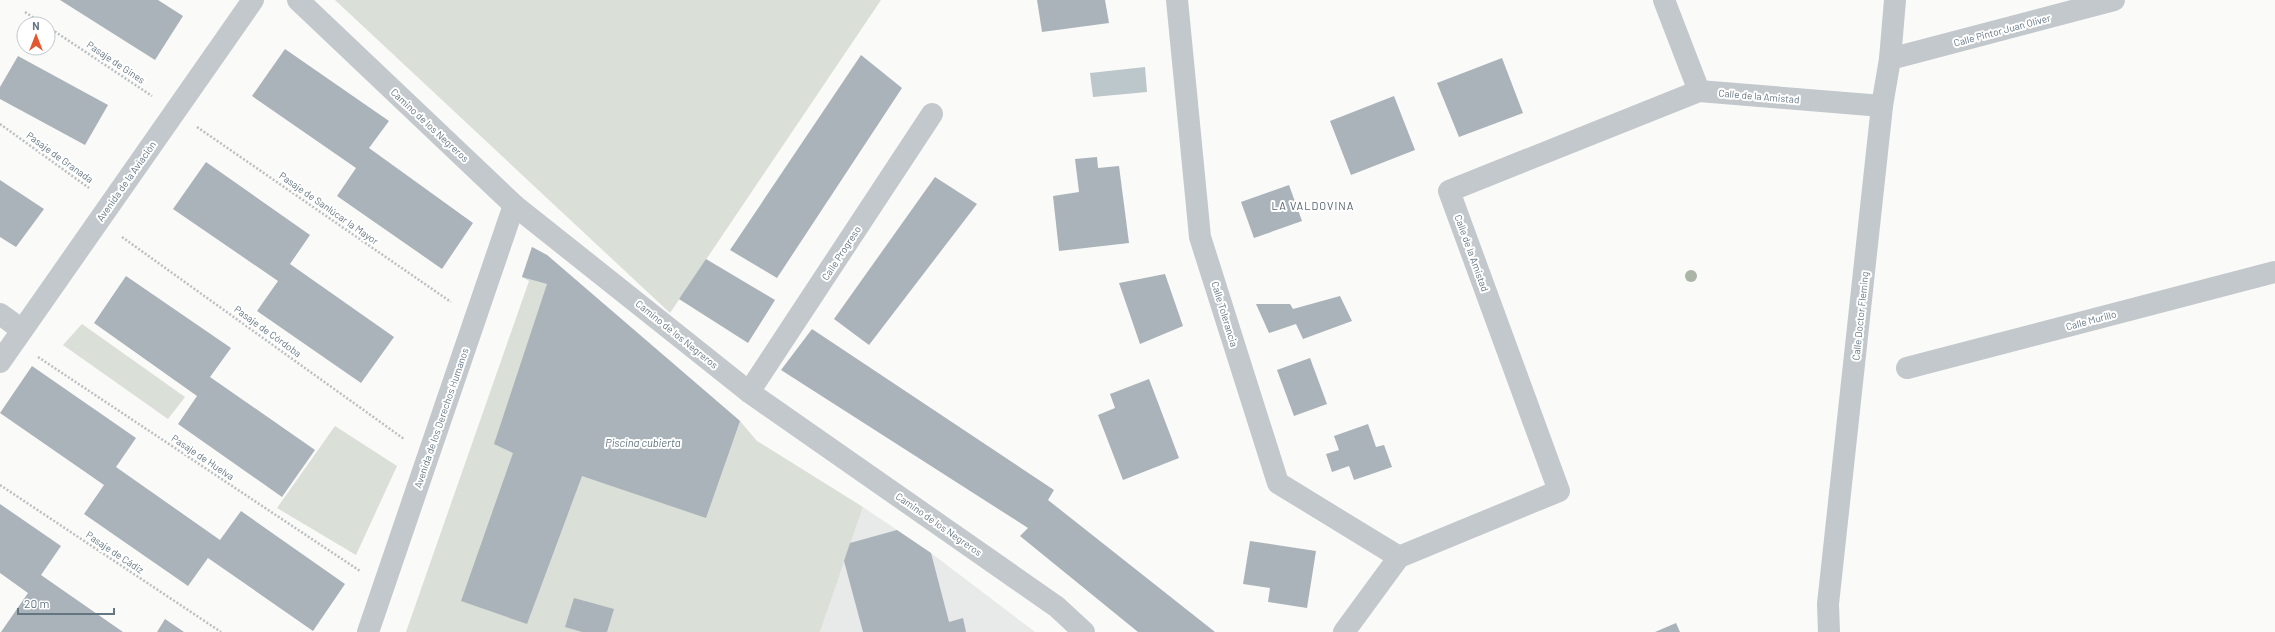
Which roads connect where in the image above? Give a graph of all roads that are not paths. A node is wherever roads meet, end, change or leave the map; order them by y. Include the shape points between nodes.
1 (253, 0) edge
2 (298, 0) edge
3 (1177, 0) edge
4 (1664, 0) edge
5 (1895, 0) edge
6 (2114, 0) edge
7 (1890, 59) junction
8 (1699, 91) junction
9 (1882, 106) junction
10 (932, 114) dead end
11 (514, 205) junction
12 (2275, 272) edge
13 (0, 314) edge
14 (18, 335) junction
15 (0, 362) edge
16 (1907, 368) dead end
17 (749, 392) junction
18 (1399, 556) junction
19 (368, 632) edge
20 (1084, 632) edge
21 (1344, 632) edge
22 (1828, 632) edge

1 - 14 street, Avenida de la Aviación
2 - 11 street, Camino de los Negreros
3 - 18 street, Calle Tolerancia via 1200,237 1278,483
4 - 8 street
5 - 7 street, Calle Doctor Fleming
6 - 7 street, Calle Pintor Juan Oliver
7 - 9 street, Calle Doctor Fleming
8 - 9 street, Calle de la Amistad
8 - 18 street, Calle de la Amistad via 1449,191 1559,491
9 - 22 street, Calle Doctor Fleming via 1828,604
10 - 17 street, Calle Progreso
11 - 17 street, Camino de los Negreros
11 - 19 street, Avenida de los Derechos Humanos
12 - 16 street, Calle Murillo
13 - 14 street
14 - 15 street, Avenida de la Aviación
17 - 20 street, Camino de los Negreros via 1057,607
18 - 21 street

